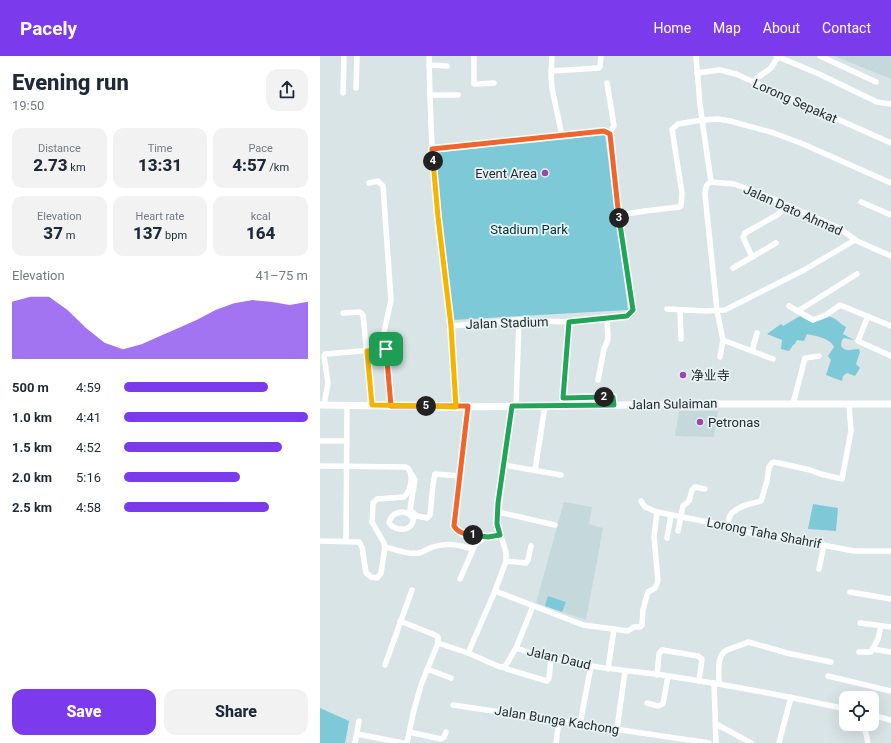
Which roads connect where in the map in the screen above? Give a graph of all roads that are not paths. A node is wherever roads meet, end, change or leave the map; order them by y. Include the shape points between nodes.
1 (344, 56) edge
2 (357, 56) edge
3 (429, 56) edge
4 (474, 56) edge
5 (552, 56) edge
6 (601, 56) edge
7 (696, 56) edge
8 (777, 56) edge
9 (820, 56) edge
10 (429, 65) junction
11 (447, 66) dead end
12 (551, 71) junction
13 (697, 73) junction
14 (876, 82) dead end
15 (494, 83) dead end
16 (607, 83) dead end
17 (756, 83) junction
18 (356, 88) dead end
19 (343, 93) dead end
20 (430, 95) junction
21 (458, 95) dead end
22 (891, 104) edge
23 (702, 120) junction
24 (609, 133) junction
25 (562, 136) junction
26 (891, 143) edge
27 (432, 149) junction
28 (712, 182) junction
29 (369, 183) dead end
30 (891, 183) edge
31 (861, 202) dead end
32 (788, 206) junction
33 (619, 215) junction
34 (891, 215) edge
35 (855, 240) junction
36 (776, 243) dead end
37 (891, 256) edge
38 (752, 257) junction
39 (733, 268) dead end
40 (857, 274) dead end
41 (789, 306) dead end
42 (667, 309) dead end
43 (680, 310) junction
44 (717, 311) junction
45 (798, 311) junction
46 (343, 313) dead end
47 (868, 316) junction
48 (607, 319) junction
49 (519, 320) junction
50 (569, 322) junction
51 (451, 326) junction
52 (891, 326) edge
53 (757, 333) dead end
54 (681, 339) dead end
55 (723, 340) junction
56 (386, 349) junction
57 (367, 351) junction
58 (752, 351) junction
59 (819, 356) dead end
60 (891, 356) edge
61 (720, 357) dead end
62 (773, 359) dead end
63 (598, 380) dead end
64 (563, 398) junction
65 (592, 402) junction
66 (793, 404) junction
67 (849, 404) junction
68 (891, 404) edge
69 (322, 405) edge
70 (347, 405) junction
71 (372, 405) junction
72 (391, 406) junction
73 (468, 406) junction
74 (514, 406) junction
75 (545, 406) junction
76 (563, 406) junction
77 (456, 407) junction
78 (320, 441) edge
79 (346, 441) junction
80 (504, 465) junction
81 (320, 466) edge
82 (346, 466) junction
83 (535, 470) junction
84 (412, 474) junction
85 (561, 474) dead end
86 (460, 476) junction
87 (705, 489) dead end
88 (641, 501) dead end
89 (498, 512) junction
90 (657, 512) junction
91 (671, 515) junction
92 (681, 517) junction
93 (555, 525) dead end
94 (728, 526) junction
95 (678, 531) dead end
96 (500, 535) junction
97 (488, 537) junction
98 (667, 538) dead end
99 (320, 541) edge
100 (346, 541) junction
101 (824, 545) junction
102 (531, 546) dead end
103 (385, 547) junction
104 (473, 549) junction
105 (891, 552) edge
106 (506, 561) junction
107 (819, 569) dead end
108 (460, 579) dead end
109 (412, 590) dead end
110 (495, 591) junction
111 (850, 592) dead end
112 (891, 599) edge
113 (533, 606) junction
114 (400, 622) junction
115 (860, 623) dead end
116 (881, 626) junction
117 (891, 628) edge
118 (614, 629) junction
119 (438, 643) junction
120 (516, 648) junction
121 (872, 649) junction
122 (859, 652) dead end
123 (891, 652) edge
124 (468, 653) junction
125 (552, 659) junction
126 (831, 662) dead end
127 (385, 665) dead end
128 (591, 666) junction
129 (503, 667) junction
130 (427, 669) junction
131 (608, 669) junction
132 (625, 671) junction
133 (657, 675) junction
134 (668, 676) junction
135 (828, 676) dead end
136 (451, 678) dead end
137 (699, 681) junction
138 (716, 684) junction
139 (891, 691) edge
140 (791, 697) junction
141 (647, 703) dead end
142 (453, 705) dead end
143 (839, 707) edge
144 (879, 717) edge
145 (891, 720) edge
146 (359, 721) dead end
147 (559, 721) junction
148 (580, 724) junction
149 (716, 724) junction
150 (617, 729) junction
151 (865, 731) edge
152 (409, 732) junction
153 (446, 732) dead end
154 (357, 734) junction
155 (356, 743) edge
156 (403, 743) edge
157 (407, 743) edge
158 (556, 743) edge
159 (709, 743) edge
160 (716, 743) edge
161 (751, 743) edge
162 (779, 743) edge
163 (868, 743) edge

1 - 19 street
2 - 18 street
3 - 10 street
4 - 15 street via 474,84
5 - 12 street
6 - 12 street via 599,68
7 - 13 street
8 - 17 street via 771,68 757,78
8 - 22 street via 877,102
9 - 14 street
10 - 11 street
10 - 20 street
12 - 25 street
13 - 17 street, Lorong Sepakat via 720,70
13 - 23 street
16 - 24 street, Jalan Stadium via 614,126
17 - 26 street, Lorong Sepakat
20 - 21 street
20 - 27 street
23 - 28 street
23 - 30 street via 722,119 774,133
23 - 33 street via 678,124 672,129 682,193 681,206
24 - 25 street via 604,131
24 - 33 street, Jalan Stadium
25 - 27 street
27 - 51 street via 438,224
28 - 32 street, Jalan Dato Ahmad via 734,184
28 - 44 street via 707,184 705,194
29 - 56 street via 378,181 383,186 391,300 384,329
31 - 34 street
32 - 35 street, Jalan Dato Ahmad via 840,228
32 - 38 street via 745,233 743,237
33 - 48 street, Jalan Stadium via 633,310 627,316
35 - 37 street, Jalan Dato Ahmad
35 - 44 street via 752,298
36 - 38 street
38 - 39 street
40 - 45 street
41 - 45 street
42 - 43 street
43 - 44 street
43 - 54 street
44 - 55 street
45 - 47 street via 813,320 840,305
46 - 57 street via 363,315
47 - 52 street
47 - 60 street via 858,342
48 - 50 street, Jalan Stadium
48 - 63 street via 608,339
49 - 50 street, Jalan Stadium
49 - 51 street, Jalan Stadium
49 - 74 street
50 - 64 street
51 - 77 street
53 - 58 street
55 - 58 street
55 - 61 street
56 - 57 street
56 - 72 street
57 - 69 street via 325,354 328,383
57 - 71 street
58 - 62 street
59 - 66 street via 805,358
64 - 65 street
64 - 76 street
65 - 66 main road, Jalan Sulaiman via 614,405
65 - 76 main road, Jalan Sulaiman
66 - 67 main road, Jalan Sulaiman
67 - 68 main road, Jalan Sulaiman
67 - 94 street via 851,431 842,479 774,462 769,467 761,500 733,512
69 - 70 main road, Jalan Sulaiman
70 - 71 main road, Jalan Sulaiman
70 - 79 street
71 - 72 main road, Jalan Sulaiman
72 - 77 main road, Jalan Sulaiman
73 - 74 main road, Jalan Sulaiman
73 - 77 main road, Jalan Sulaiman
73 - 86 street
74 - 75 main road, Jalan Sulaiman
74 - 80 street
75 - 76 main road, Jalan Sulaiman
75 - 83 street
78 - 79 street
79 - 82 street
80 - 83 street
80 - 89 street
81 - 82 street
82 - 84 street via 406,467
82 - 100 street
83 - 85 street
84 - 86 street via 415,480 410,510 415,517 427,518 430,515 435,474
84 - 103 street via 408,493 404,497 377,499 373,503 372,522
86 - 97 street via 454,526 460,532
87 - 92 street via 693,489 689,501 683,506
88 - 90 street, Lorong Taha Shahrif via 645,507
89 - 93 street
89 - 96 street via 497,524
90 - 91 street, Lorong Taha Shahrif
90 - 118 street via 654,537 657,585 648,592 642,625 628,631
91 - 92 street, Lorong Taha Shahrif
91 - 98 street
92 - 94 street, Lorong Taha Shahrif
92 - 95 street
94 - 101 street, Lorong Taha Shahrif via 757,534
96 - 97 street
96 - 106 street via 506,552
97 - 104 street via 478,542
99 - 100 street
100 - 103 street via 362,544 366,573 374,578 381,573
101 - 105 street, Lorong Taha Shahrif via 854,551
101 - 107 street
102 - 106 street via 526,564
103 - 104 street via 410,553 420,553 443,544
104 - 108 street
106 - 110 street
109 - 114 street
110 - 113 street
110 - 124 street
111 - 112 street
113 - 118 street via 583,625
113 - 120 street
114 - 119 street via 435,635 438,637
114 - 127 street
115 - 116 street
116 - 117 street
116 - 121 street
118 - 131 street
119 - 124 street
119 - 130 street
120 - 125 street, Jalan Daud
120 - 129 street, Jalan Daud
121 - 122 street via 869,653
121 - 123 street
124 - 129 street
125 - 128 street, Jalan Daud
125 - 129 street via 547,681
126 - 138 street via 748,642 723,653 720,657
128 - 131 street, Jalan Daud
128 - 148 street
130 - 136 street
130 - 152 street
131 - 132 street, Jalan Daud
132 - 133 street, Jalan Daud
132 - 150 street
133 - 134 street, Jalan Daud
133 - 137 street via 659,654 662,650 698,656 702,659
134 - 137 street, Jalan Daud
134 - 141 street via 663,704 658,706
135 - 139 street
137 - 138 street, Jalan Daud
138 - 140 street, Jalan Daud
138 - 149 street
140 - 143 street, Jalan Daud
140 - 162 street
142 - 147 street, Jalan Bunga Kachong
144 - 145 street
146 - 154 street
147 - 148 street, Jalan Bunga Kachong
147 - 158 street
148 - 150 street, Jalan Bunga Kachong
149 - 160 street
149 - 161 street
150 - 159 street, Jalan Bunga Kachong
151 - 163 street
152 - 153 street via 441,738
152 - 157 street
154 - 155 street
154 - 156 street

